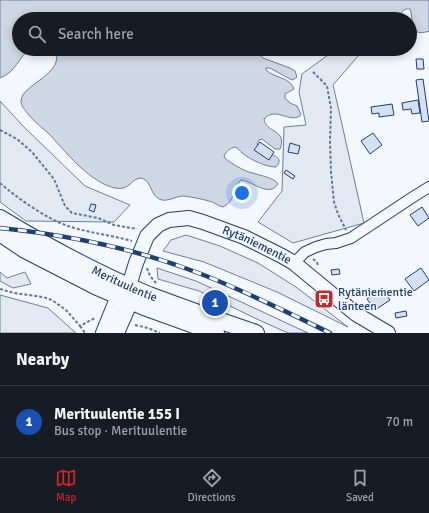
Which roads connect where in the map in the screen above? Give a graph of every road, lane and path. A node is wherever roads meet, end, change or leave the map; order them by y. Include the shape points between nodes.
1 (313, 72) dead end
2 (0, 130) edge
3 (0, 183) edge
4 (429, 187) edge
5 (0, 218) edge
6 (152, 232) junction
7 (0, 233) edge
8 (351, 238) junction
9 (137, 243) dead end
10 (147, 263) dead end
11 (294, 263) junction
12 (159, 284) dead end
13 (0, 289) edge
14 (126, 294) junction
15 (99, 316) dead end
16 (130, 323) dead end
17 (80, 326) junction
18 (85, 333) edge
19 (103, 333) edge
20 (117, 333) edge
21 (160, 333) edge
22 (216, 333) edge
23 (256, 333) edge
24 (388, 333) edge

1 - 8 path via 327,86 331,108 330,142 334,202
2 - 6 path via 17,139 32,152 54,179 65,206 72,213
3 - 9 path via 30,206 59,223
4 - 8 street, Rytäniementie
5 - 14 main road, Merituulentie via 37,241 106,275
6 - 11 street, Rytäniementie via 158,225 169,220 189,218 244,237
6 - 14 street, Rytäniementie via 147,236
7 - 14 main road, Merituulentie via 25,250 97,287
8 - 11 street, Rytäniementie via 316,247
10 - 12 path via 150,276
11 - 24 street via 356,314
13 - 17 path via 52,300 66,310
14 - 19 street
14 - 20 street
14 - 22 main road, Merituulentie
14 - 23 main road, Merituulentie via 159,298
15 - 17 path
16 - 21 path
17 - 18 path

